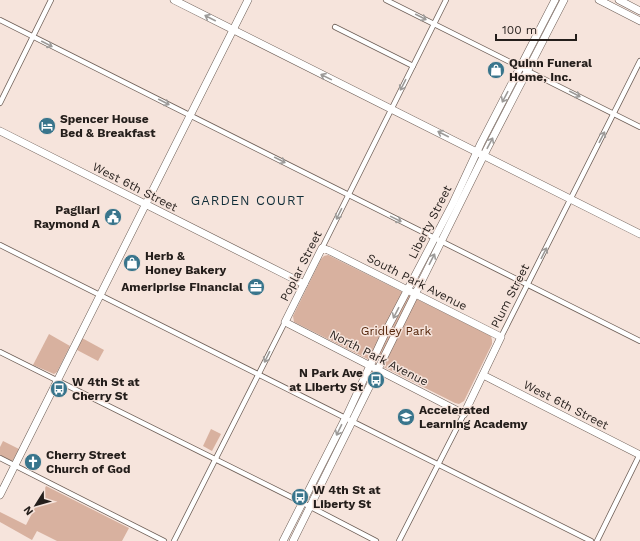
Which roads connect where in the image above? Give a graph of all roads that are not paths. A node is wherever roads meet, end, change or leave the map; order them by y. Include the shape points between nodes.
1 (51, 0) edge
2 (174, 0) edge
3 (248, 0) edge
4 (386, 0) edge
5 (446, 0) edge
6 (555, 0) edge
7 (564, 0) edge
8 (599, 0) edge
9 (619, 0) edge
10 (640, 11) edge
11 (0, 20) edge
12 (640, 21) edge
13 (434, 24) junction
14 (336, 27) dead end
15 (233, 30) junction
16 (33, 36) junction
17 (640, 61) edge
18 (413, 66) junction
19 (525, 68) junction
20 (0, 103) edge
21 (391, 109) junction
22 (614, 114) junction
23 (190, 115) junction
24 (640, 127) edge
25 (0, 131) edge
26 (481, 154) junction
27 (348, 195) junction
28 (571, 200) junction
29 (146, 205) junction
30 (640, 234) edge
31 (434, 238) junction
32 (441, 242) junction
33 (0, 245) edge
34 (322, 248) junction
35 (304, 284) junction
36 (528, 284) junction
37 (408, 290) junction
38 (415, 294) junction
39 (100, 295) junction
40 (285, 322) junction
41 (501, 337) junction
42 (640, 341) edge
43 (0, 352) edge
44 (370, 366) junction
45 (378, 370) junction
46 (258, 374) junction
47 (483, 375) junction
48 (58, 381) junction
49 (464, 414) junction
50 (345, 417) junction
51 (353, 421) junction
52 (640, 455) edge
53 (0, 458) edge
54 (215, 460) junction
55 (437, 465) junction
56 (15, 466) junction
57 (0, 495) edge
58 (303, 503) junction
59 (311, 507) junction
60 (164, 541) edge
61 (174, 541) edge
62 (283, 541) edge
63 (293, 541) edge
64 (376, 541) edge
65 (400, 541) edge
66 (591, 541) edge
67 (596, 541) edge

1 - 16 street
15 -> 2 street
3 - 15 street
4 -> 13 street
5 - 13 street, Poplar Street
6 - 19 street, Liberty Street
7 - 19 street, Liberty Street
8 - 12 street
9 - 10 street
11 - 16 street
13 - 18 street, Poplar Street
13 - 19 street
14 - 18 street
21 -> 15 street
15 - 23 street
16 - 20 street
16 -> 23 street
17 - 22 street, Plum Street
18 -> 21 street, Poplar Street
19 -> 22 street
19 - 26 street, Liberty Street
26 -> 21 street
21 - 27 street, Poplar Street
22 - 24 street
28 -> 22 street, Plum Street
23 -> 27 street
23 - 29 street
25 - 29 street, West 6th Street
26 - 28 street
26 - 31 street, Liberty Street
26 - 32 street, Liberty Street
27 -> 31 street
27 -> 34 street, Poplar Street
28 - 30 street
36 -> 28 street, Plum Street
29 - 35 street, West 6th Street
29 - 39 street
31 - 32 street
31 - 37 street, Liberty Street
32 - 36 street
38 -> 32 street, Liberty Street
33 - 39 street
34 - 35 street, Poplar Street
34 - 37 street, South Park Avenue
35 - 40 street, Poplar Street
36 - 41 street, Plum Street
36 - 42 street
37 - 38 street, South Park Avenue
37 -> 44 street, Liberty Street
38 - 41 street, South Park Avenue
38 - 45 street, Liberty Street
39 - 46 street
39 - 48 street
40 - 44 street, North Park Avenue
40 -> 46 street, Poplar Street
41 - 47 street, Plum Street
43 - 48 street
44 - 45 street, North Park Avenue
44 - 50 street, Liberty Street
45 - 49 street, North Park Avenue
45 - 51 street, Liberty Street
46 - 50 street
46 - 54 street, Poplar Street
47 - 49 street, Plum Street
47 - 52 street, West 6th Street
48 - 54 street
48 - 56 street
49 - 55 street, Plum Street
50 - 51 street
50 -> 58 street, Liberty Street
51 - 55 street
51 - 59 street, Liberty Street
52 - 67 street
53 - 56 street
54 - 58 street
54 - 61 street, Poplar Street
55 - 65 street, Plum Street
55 - 66 street
56 - 57 street
56 - 60 street
58 - 59 street
58 - 62 street, Liberty Street
59 - 63 street, Liberty Street
59 - 64 street

